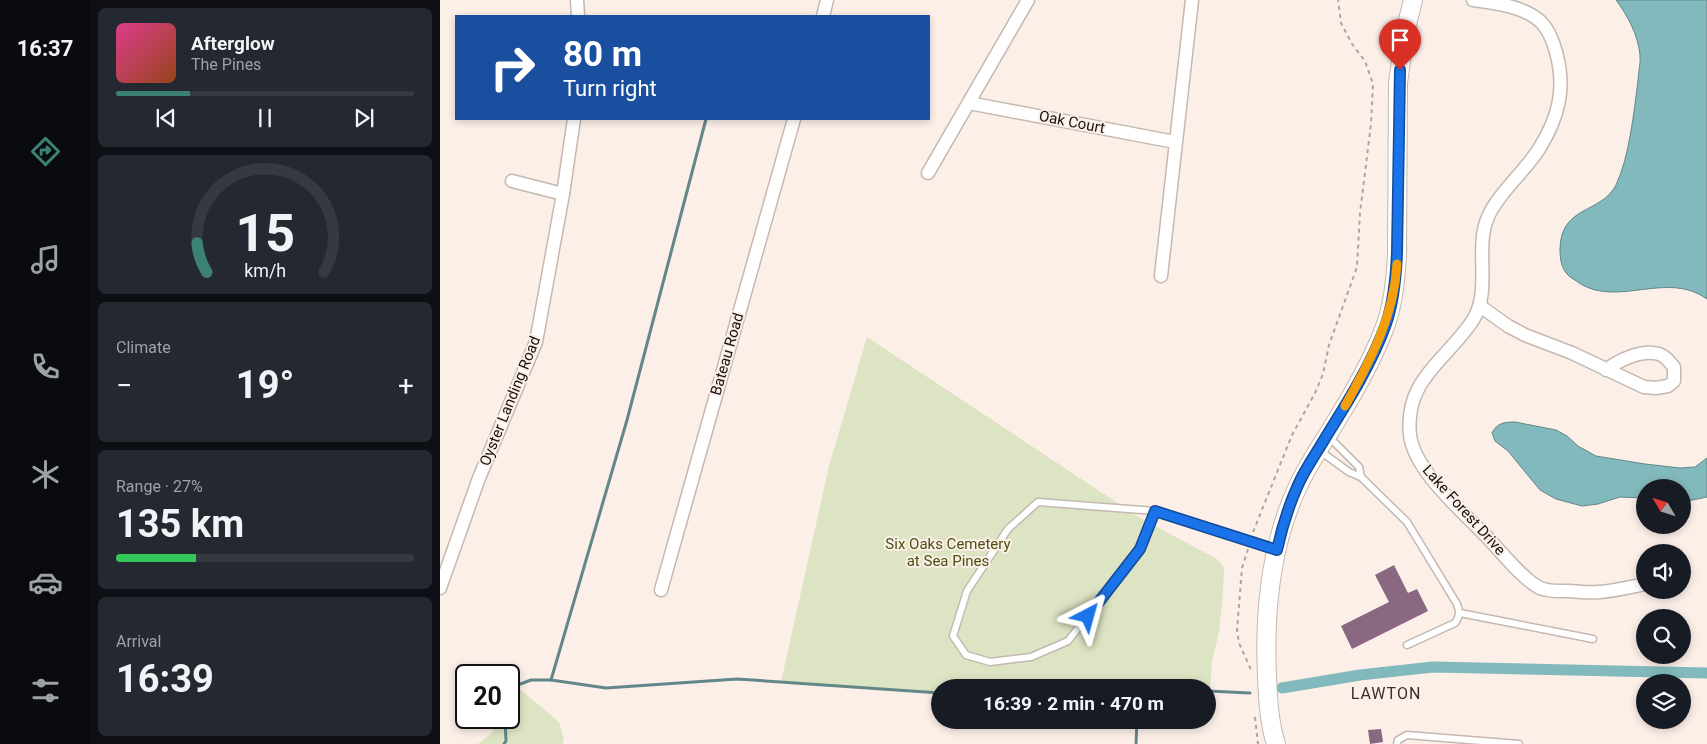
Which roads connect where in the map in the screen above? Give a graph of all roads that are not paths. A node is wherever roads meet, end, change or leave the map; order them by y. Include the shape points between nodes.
1 (577, 0) edge
2 (827, 0) edge
3 (1028, 0) edge
4 (1190, 0) edge
5 (1414, 0) edge
6 (1473, 0) edge
7 (1492, 1) edge
8 (578, 15) edge
9 (823, 15) edge
10 (969, 103) junction
11 (574, 120) edge
12 (794, 120) edge
13 (1176, 142) junction
14 (928, 173) dead end
15 (512, 181) dead end
16 (563, 194) junction
17 (1161, 276) dead end
18 (1480, 306) junction
19 (1606, 370) junction
20 (1323, 442) junction
21 (1361, 477) junction
22 (1155, 511) junction
23 (1277, 550) junction
24 (1636, 586) edge
25 (440, 588) edge
26 (661, 590) dead end
27 (1460, 613) junction
28 (1593, 639) dead end
29 (1407, 645) dead end
30 (1276, 744) edge
31 (1397, 744) edge
32 (1519, 744) edge

1 - 8 street
2 - 9 street
3 - 10 street
4 - 13 street
5 - 20 street via 1405,32 1398,83 1397,253 1392,300 1386,324 1371,358
6 - 7 street, Lake Forest Drive
7 - 18 street, Lake Forest Drive via 1519,9 1541,22 1552,39 1561,78 1561,95 1553,122 1539,148 1489,214 1482,231
10 - 13 street, Oak Court
10 - 14 street
11 - 16 street, Oyster Landing Road
12 - 26 street, Bateau Road
13 - 17 street
15 - 16 street
16 - 25 street, Oyster Landing Road via 536,342 479,478
18 - 19 street via 1508,326
18 - 24 street, Lake Forest Drive via 1420,383 1409,418 1410,437 1418,459 1430,477 1516,568 1539,587 1550,591 1598,593
19 - 19 street via 1644,387 1668,386 1674,381 1674,367 1658,354 1637,354 1619,360
20 - 21 lane via 1349,472
20 - 21 lane via 1359,467
20 - 23 street via 1299,483
21 - 27 lane via 1407,522 1453,596
22 - 22 lane via 1038,502 1008,529 967,591 953,636 966,655 990,662 1031,657 1068,642 1140,549
22 - 23 lane
23 - 30 street via 1266,648 1269,711
27 - 28 lane
27 - 29 lane via 1455,623
31 - 32 lane via 1407,735

